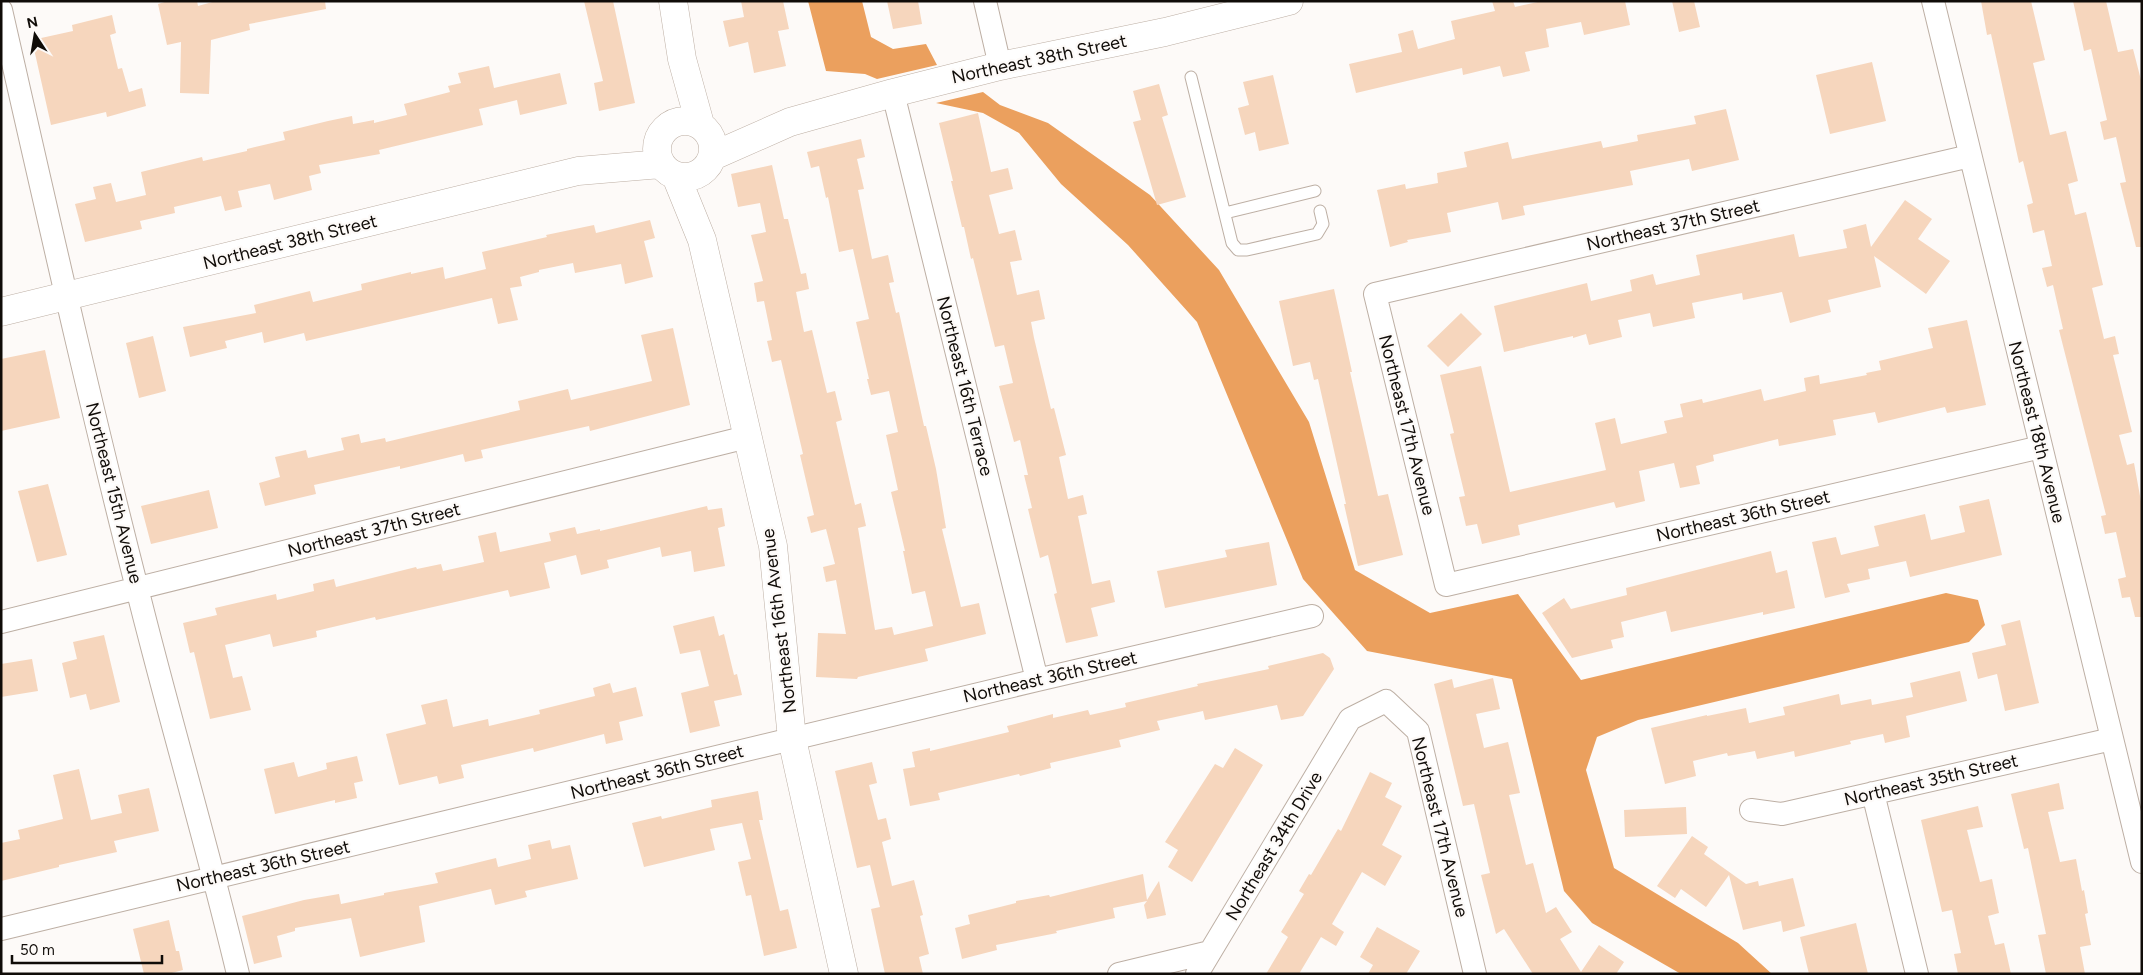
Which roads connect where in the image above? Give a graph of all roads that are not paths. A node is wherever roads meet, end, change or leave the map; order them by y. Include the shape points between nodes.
1 (673, 1) edge
2 (985, 1) edge
3 (1288, 1) edge
4 (1933, 1) edge
5 (1, 10) edge
6 (682, 59) junction
7 (1000, 66) junction
8 (1191, 76) dead end
9 (893, 93) junction
10 (666, 130) junction
11 (693, 154) junction
12 (1970, 156) junction
13 (578, 172) junction
14 (1315, 191) dead end
15 (1320, 211) dead end
16 (1225, 213) junction
17 (1376, 294) joint
18 (66, 296) junction
19 (1, 312) edge
20 (747, 437) junction
21 (2041, 447) junction
22 (1446, 584) joint
23 (137, 588) junction
24 (1312, 616) dead end
25 (1, 622) edge
26 (1037, 680) junction
27 (1350, 719) joint
28 (792, 739) junction
29 (2112, 739) junction
30 (1873, 793) junction
31 (1751, 810) dead end
32 (2142, 862) edge
33 (215, 878) junction
34 (1, 929) edge
35 (1210, 952) junction
36 (238, 974) edge
37 (844, 974) edge
38 (1118, 974) edge
39 (1197, 974) edge
40 (1475, 974) edge
41 (1917, 974) edge

1 - 6 street, Northeast 16th Avenue
2 - 7 street
3 - 7 street, Northeast 38th Street via 1165,32
4 - 12 street, Northeast 18th Avenue
5 - 18 street, Northeast 15th Avenue
6 - 10 street, Northeast 16th Avenue
6 - 11 street, Northeast 16th Avenue
7 - 9 street, Northeast 38th Street
8 - 16 lane
9 - 11 street, Northeast 38th Street
9 - 26 street, Northeast 16th Terrace
10 - 11 street via 682,121
10 - 11 street, Northeast 16th Avenue via 656,146 657,156
10 - 13 street, Northeast 38th Street
11 - 13 street, Northeast 38th Street
11 - 20 street, Northeast 16th Avenue via 702,240
12 - 17 street, Northeast 37th Street
12 - 21 street, Northeast 18th Avenue
13 - 18 street, Northeast 38th Street
14 - 16 lane
15 - 16 lane via 1323,224 1317,234 1247,250 1238,250 1232,243
17 - 22 street, Northeast 17th Avenue
18 - 19 street, Northeast 38th Street
18 - 23 street, Northeast 15th Avenue
20 - 23 street, Northeast 37th Street
20 - 28 street, Northeast 16th Avenue via 773,546
21 - 22 street, Northeast 36th Street
21 - 29 street, Northeast 18th Avenue
23 - 25 street, Northeast 37th Street
23 - 33 street, Northeast 15th Avenue
24 - 26 street, Northeast 36th Street
26 - 28 street, Northeast 36th Street
27 - 35 street, Northeast 34th Drive
27 - 40 street, Northeast 17th Avenue via 1386,701 1418,731
28 - 33 street, Northeast 36th Street
28 - 37 street, Northeast 16th Avenue
29 - 30 street, Northeast 35th Street
29 - 32 street, Northeast 18th Avenue
30 - 31 street, Northeast 35th Street via 1782,814
30 - 41 street
33 - 34 street, Northeast 36th Street
33 - 36 street, Northeast 15th Avenue
35 - 38 street
35 - 39 street, Northeast 34th Drive

